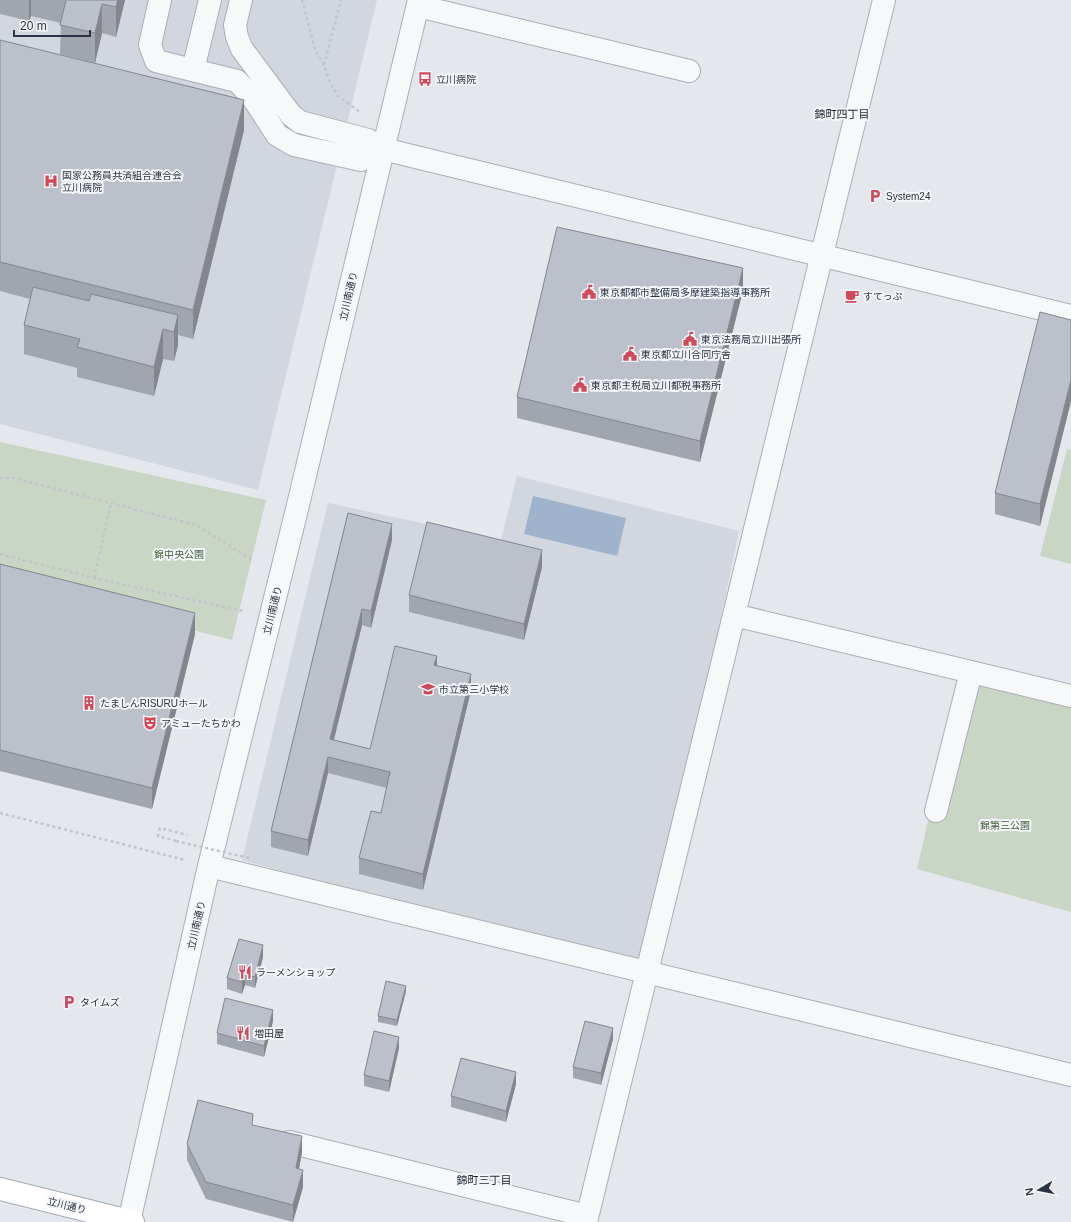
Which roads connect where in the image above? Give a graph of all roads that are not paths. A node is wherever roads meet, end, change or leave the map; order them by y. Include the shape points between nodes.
1 (160, 0) edge
2 (210, 0) edge
3 (241, 0) edge
4 (884, 0) edge
5 (419, 3) edge
6 (193, 70) junction
7 (689, 71) dead end
8 (383, 149) junction
9 (822, 256) junction
10 (1071, 316) edge
11 (734, 615) junction
12 (971, 672) junction
13 (1071, 696) edge
14 (936, 811) dead end
15 (209, 866) junction
16 (647, 973) junction
17 (1071, 1075) edge
18 (290, 1142) edge
19 (1, 1193) edge
20 (587, 1219) edge
21 (131, 1222) edge

1 - 6 street via 150,45 156,61
2 - 6 street
3 - 8 street via 235,25 242,49 291,115 300,122 368,140
4 - 9 street
5 - 7 street
5 - 8 street, 立川南通り
6 - 8 street via 237,81 253,98 277,135 294,145 360,160
8 - 9 street
8 - 15 street, 立川南通り
9 - 10 street
9 - 11 street
11 - 12 street
11 - 16 street
12 - 13 street
12 - 14 street
15 - 16 street
15 - 21 street, 立川南通り
16 - 17 street
16 - 20 street
18 - 20 street
19 - 21 main road, 立川通り

